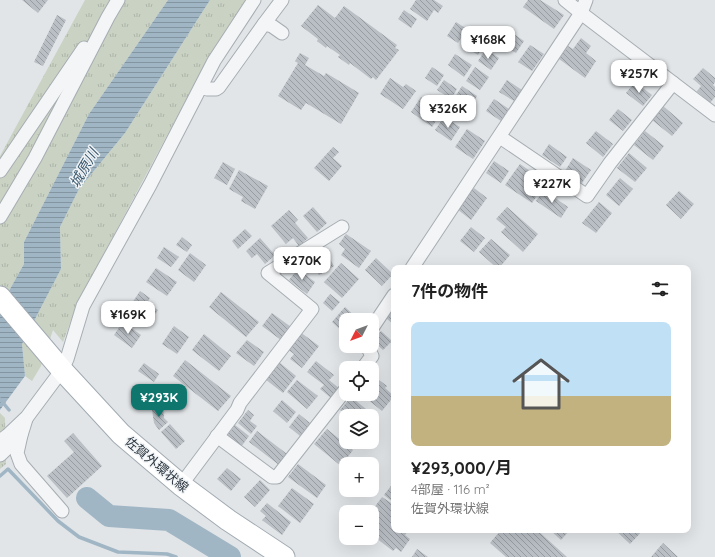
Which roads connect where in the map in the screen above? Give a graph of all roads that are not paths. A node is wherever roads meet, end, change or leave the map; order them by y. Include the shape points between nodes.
1 (118, 0) edge
2 (254, 0) edge
3 (282, 0) edge
4 (564, 0) edge
5 (586, 0) edge
6 (581, 14) junction
7 (108, 17) junction
8 (264, 24) junction
9 (282, 33) dead end
10 (673, 83) junction
11 (201, 86) junction
12 (715, 115) edge
13 (500, 137) junction
14 (0, 171) edge
15 (0, 217) edge
16 (342, 227) dead end
17 (414, 265) edge
18 (0, 297) edge
19 (391, 300) edge
20 (379, 318) edge
21 (59, 366) junction
22 (339, 398) edge
23 (27, 417) junction
24 (21, 435) junction
25 (218, 436) junction
26 (0, 441) edge
27 (0, 454) edge
28 (181, 485) junction
29 (62, 511) dead end
30 (284, 557) edge

1 - 7 street
2 - 11 street via 214,61
3 - 8 street
4 - 6 street
5 - 6 street
6 - 10 street
6 - 13 street
7 - 14 street
7 - 15 street via 35,158
8 - 9 street
8 - 11 street via 219,87 216,89
10 - 12 street
10 - 13 street via 587,196
11 - 21 street via 84,306 67,359
13 - 17 street
16 - 25 street via 268,273 312,309
18 - 21 main road, 佐賀外環状線
19 - 20 street
21 - 23 street
21 - 28 main road, 佐賀外環状線 via 121,434
22 - 25 street via 277,477 272,477
23 - 24 street
23 - 26 street
24 - 27 street
24 - 29 street via 17,453 21,464
25 - 28 street
28 - 30 main road, 佐賀外環状線

